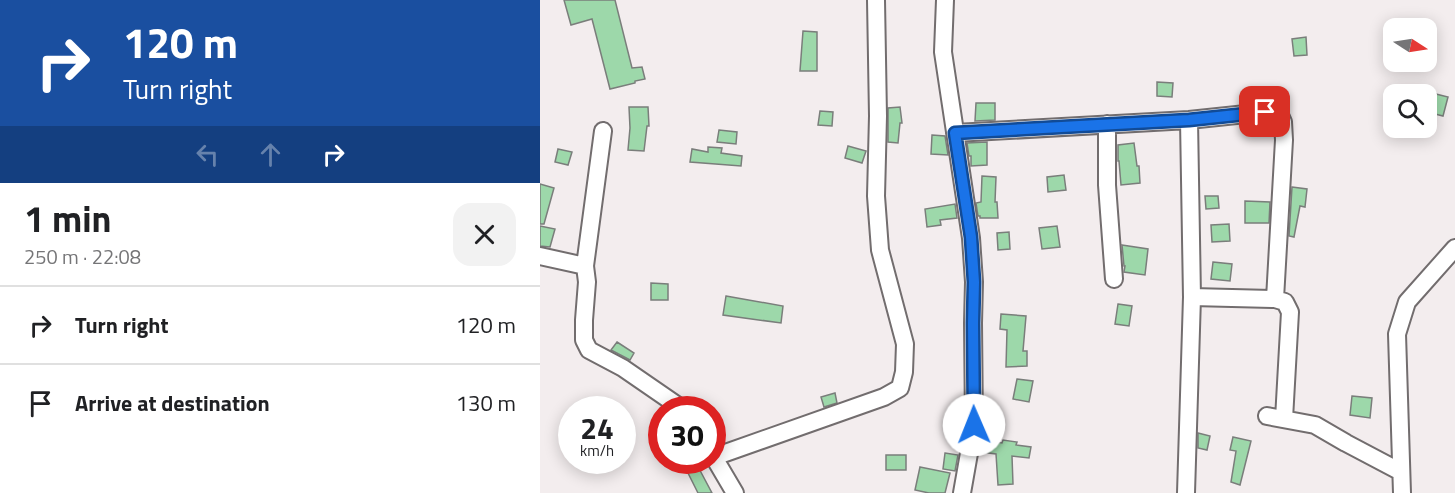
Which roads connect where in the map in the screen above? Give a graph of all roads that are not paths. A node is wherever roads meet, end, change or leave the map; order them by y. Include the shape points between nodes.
1 (876, 0) edge
2 (945, 0) edge
3 (1189, 120) junction
4 (1107, 124) junction
5 (603, 131) dead end
6 (955, 133) junction
7 (1455, 248) edge
8 (540, 256) edge
9 (585, 266) junction
10 (1114, 279) dead end
11 (1192, 297) junction
12 (1275, 299) junction
13 (664, 396) edge
14 (1267, 416) dead end
15 (1284, 419) junction
16 (726, 451) edge
17 (1401, 472) junction
18 (724, 474) edge
19 (735, 493) edge
20 (962, 493) edge
21 (1186, 493) edge
22 (1402, 493) edge

1 - 16 street via 876,196 880,250 905,344 900,388 884,397
2 - 6 street via 943,52
3 - 4 street
3 - 11 street
3 - 12 street via 1280,113 1284,140
4 - 6 street
4 - 10 street
5 - 9 street
6 - 20 street via 974,282 974,425
7 - 17 street via 1407,302 1397,334
8 - 9 street
9 - 13 street via 584,340 589,350
11 - 12 street
11 - 21 street
12 - 15 street via 1285,302 1290,312
14 - 15 street
15 - 17 street via 1315,425
17 - 22 street
18 - 19 street

